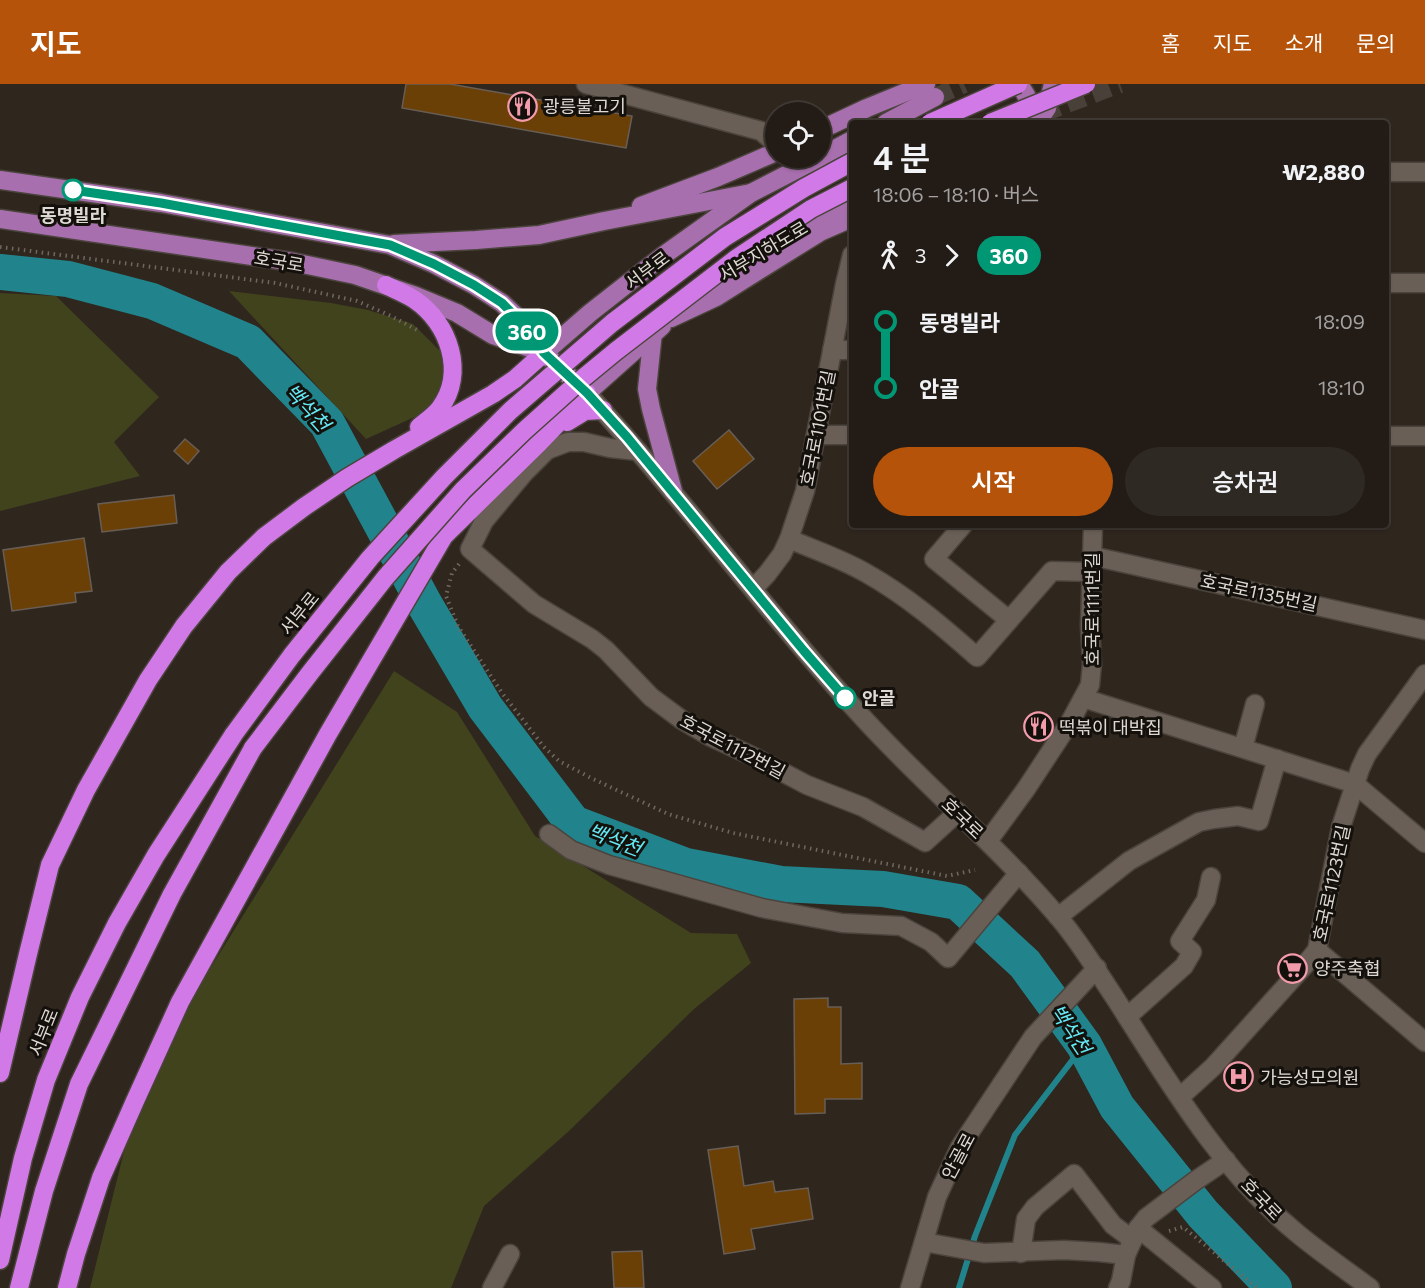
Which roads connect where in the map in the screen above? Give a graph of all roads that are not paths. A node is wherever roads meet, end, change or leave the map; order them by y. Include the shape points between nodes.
1 (586, 84) edge
2 (1018, 84) edge
3 (1053, 84) edge
4 (1086, 84) edge
5 (930, 91) edge
6 (890, 120) edge
7 (937, 120) edge
8 (997, 120) edge
9 (1032, 120) edge
10 (1039, 120) edge
11 (831, 125) edge
12 (765, 134) edge
13 (849, 142) edge
14 (831, 151) edge
15 (765, 157) edge
16 (849, 164) edge
17 (799, 168) edge
18 (1389, 172) edge
19 (1425, 172) edge
20 (0, 180) edge
21 (849, 190) edge
22 (751, 193) junction
23 (849, 202) edge
24 (0, 219) edge
25 (849, 219) edge
26 (604, 220) junction
27 (390, 245) junction
28 (849, 277) edge
29 (1389, 283) edge
30 (1425, 283) edge
31 (386, 285) junction
32 (675, 313) junction
33 (654, 332) junction
34 (832, 350) junction
35 (849, 350) edge
36 (544, 353) junction
37 (587, 393) junction
38 (603, 410) junction
39 (816, 435) junction
40 (849, 435) edge
41 (1389, 436) edge
42 (1425, 436) edge
43 (539, 443) junction
44 (394, 450) junction
45 (639, 451) junction
46 (673, 491) junction
47 (960, 528) edge
48 (1093, 528) edge
49 (789, 539) junction
50 (1092, 564) junction
51 (753, 588) junction
52 (1010, 620) junction
53 (1425, 630) edge
54 (1425, 674) edge
55 (1083, 698) junction
56 (1255, 704) dead end
57 (1243, 748) junction
58 (1277, 759) junction
59 (1355, 784) junction
60 (958, 812) junction
61 (549, 834) dead end
62 (988, 841) junction
63 (1425, 843) edge
64 (1020, 873) junction
65 (1212, 877) dead end
66 (1058, 917) junction
67 (1317, 950) junction
68 (1097, 968) junction
69 (1127, 1017) junction
70 (1425, 1042) edge
71 (0, 1073) edge
72 (1180, 1097) junction
73 (1226, 1160) junction
74 (1138, 1236) junction
75 (924, 1242) junction
76 (1021, 1252) junction
77 (510, 1254) dead end
78 (0, 1260) edge
79 (19, 1288) edge
80 (67, 1288) edge
81 (492, 1288) edge
82 (910, 1288) edge
83 (1118, 1288) edge
84 (1212, 1288) edge
85 (1370, 1288) edge

1 - 12 street
2 - 7 highway, bridge
2 - 9 main road via 1028,94
3 - 10 main road via 1047,108
4 - 8 highway, bridge
5 - 6 main road
5 - 11 main road via 867,108
13 - 14 main road
15 - 26 main road
16 - 78 highway, 서부로, bridge via 725,237 612,323 510,411 370,558 292,655 234,734 150,864 80,997 46,1080
17 - 22 main road
18 - 19 street
20 - 27 main road, 호국로 via 161,203
21 - 79 highway, bridge via 811,209 737,258 616,351 524,431 463,490 386,578 253,748 172,894 79,1084 44,1191
22 - 26 main road
22 - 36 main road, 서부로 via 654,262
23 - 32 main road, 서부지하도로 via 741,262
24 - 31 main road, 호국로 via 293,262
25 - 32 main road via 820,232 716,297
26 - 27 main road via 539,235
27 - 36 main road, 호국로 via 434,264 502,303
28 - 34 street, 호국로1101번길
29 - 30 street
31 - 36 main road, 호국로 via 457,314 493,335
31 - 44 highway via 432,315 444,330 452,358 451,386 439,409
32 - 33 main road
33 - 37 main road
33 - 46 main road via 647,388
34 - 35 street
34 - 39 street, 호국로1101번길
36 - 37 main road, 호국로
36 - 44 highway via 493,394
37 - 38 street, 호국로
37 - 43 highway
38 - 43 highway via 574,416
38 - 45 street, 호국로
39 - 40 street
39 - 49 street, 호국로1101번길 via 805,491
41 - 42 street
43 - 80 highway via 444,536 328,734 180,1002 101,1178
44 - 71 highway via 312,501 264,537 228,572 184,626 148,680 86,790 50,866
45 - 46 street, 호국로
45 - 60 street, 호국로1112번길 via 584,442 568,442 547,450 484,521 470,549 534,604 606,650 651,698 709,736 807,785 863,807 925,842
46 - 51 street, 호국로
47 - 52 street via 934,559
48 - 50 street, 호국로1111번길
49 - 51 street, 호국로1101번길 via 782,554
49 - 52 street via 864,572 902,595 977,657
50 - 52 street, 호국로1135번길 via 1052,571
50 - 53 street, 호국로1135번길
50 - 55 street, 호국로1111번길 via 1092,664 1090,685
51 - 60 street, 호국로 via 863,718
54 - 59 street, 호국로1123번길 via 1367,754
55 - 57 street
55 - 62 street, 호국로1111번길 via 1039,770
56 - 57 street
57 - 58 street
58 - 59 street
58 - 66 street via 1259,821 1238,816 1199,822 1129,861
59 - 63 street
59 - 67 street, 호국로1123번길 via 1341,827
60 - 62 street, 호국로
61 - 64 street via 571,850 609,865 752,905 842,922 901,926 931,942 948,958
62 - 64 street, 호국로
64 - 66 street, 호국로
65 - 69 street via 1206,900 1180,941 1192,952 1184,966
66 - 68 street, 호국로
67 - 70 street
67 - 72 street, 호국로1123번길 via 1213,1067
68 - 69 street, 호국로
68 - 75 street, 안골로 via 1033,1037 960,1147 937,1197
69 - 72 street, 호국로
72 - 73 street, 호국로
73 - 74 street via 1195,1180
73 - 85 street, 호국로 via 1280,1219
74 - 76 street via 1099,1252
74 - 76 street via 1113,1225 1074,1174 1026,1219
74 - 83 street
74 - 84 street
75 - 76 street via 984,1253
75 - 82 street, 안골로
77 - 81 street

